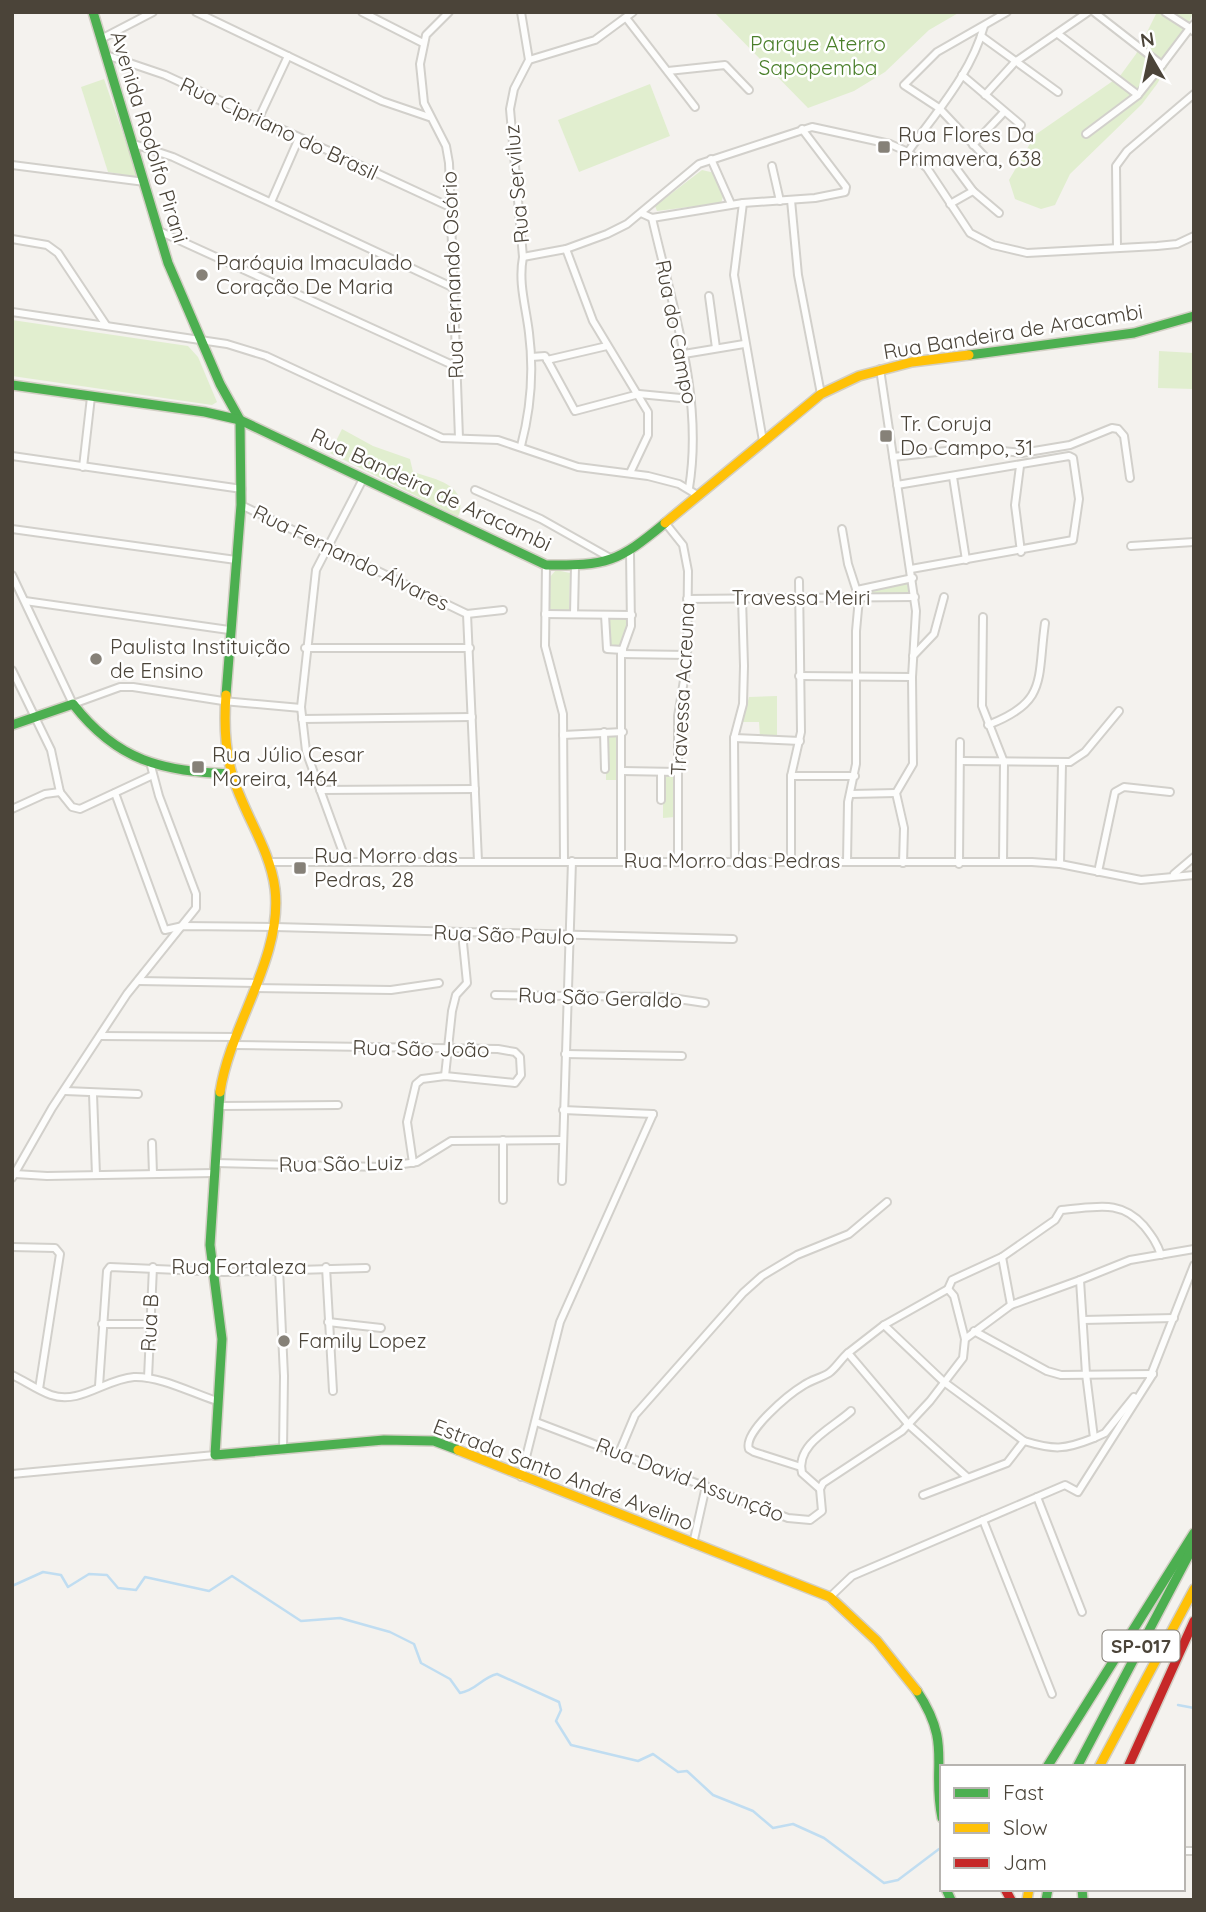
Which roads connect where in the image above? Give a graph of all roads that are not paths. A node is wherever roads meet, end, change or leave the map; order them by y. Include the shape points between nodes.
1 (93, 12) edge
2 (153, 12) edge
3 (197, 12) edge
4 (362, 12) edge
5 (449, 12) edge
6 (522, 12) edge
7 (633, 12) edge
8 (1007, 12) edge
9 (1087, 12) edge
10 (1094, 12) edge
11 (1165, 12) edge
12 (627, 19) junction
13 (984, 26) junction
14 (1192, 28) edge
15 (1058, 34) junction
16 (981, 37) junction
17 (102, 39) junction
18 (423, 43) junction
19 (106, 55) junction
20 (288, 56) junction
21 (529, 60) junction
22 (1015, 62) junction
23 (1162, 65) junction
24 (668, 71) junction
25 (962, 75) junction
26 (748, 90) dead end
27 (1058, 92) dead end
28 (1194, 94) edge
29 (1139, 95) junction
30 (985, 96) junction
31 (695, 107) dead end
32 (939, 108) junction
33 (1004, 112) junction
34 (429, 117) junction
35 (258, 120) junction
36 (1021, 125) dead end
37 (802, 129) junction
38 (1086, 134) dead end
39 (299, 138) junction
40 (134, 144) junction
41 (973, 145) junction
42 (908, 152) junction
43 (986, 158) dead end
44 (711, 159) junction
45 (953, 164) dead end
46 (12, 165) edge
47 (772, 166) dead end
48 (145, 182) junction
49 (972, 191) junction
50 (791, 200) junction
51 (780, 201) junction
52 (271, 202) junction
53 (743, 203) junction
54 (731, 204) junction
55 (950, 204) junction
56 (450, 207) junction
57 (641, 213) junction
58 (999, 213) dead end
59 (652, 218) junction
60 (159, 231) junction
61 (1194, 236) edge
62 (12, 239) edge
63 (1117, 248) junction
64 (566, 250) junction
65 (523, 257) junction
66 (454, 288) junction
67 (709, 296) dead end
68 (12, 312) edge
69 (1194, 316) edge
70 (106, 326) junction
71 (200, 340) junction
72 (744, 344) junction
73 (607, 346) junction
74 (716, 348) junction
75 (684, 354) junction
76 (531, 357) junction
77 (547, 360) junction
78 (457, 367) junction
79 (880, 369) junction
80 (12, 385) edge
81 (639, 394) junction
82 (821, 394) junction
83 (91, 397) junction
84 (691, 399) junction
85 (240, 420) junction
86 (459, 438) junction
87 (763, 441) junction
88 (521, 446) junction
89 (1022, 453) junction
90 (12, 456) edge
91 (893, 457) junction
92 (1022, 465) junction
93 (83, 467) junction
94 (630, 473) junction
95 (953, 477) junction
96 (1130, 478) dead end
97 (363, 479) junction
98 (897, 485) junction
99 (689, 488) junction
100 (242, 489) junction
101 (475, 490) dead end
102 (699, 496) junction
103 (241, 505) junction
104 (667, 525) junction
105 (12, 529) edge
106 (842, 529) dead end
107 (1194, 542) edge
108 (327, 546) junction
109 (1131, 546) dead end
110 (630, 552) junction
111 (1021, 552) junction
112 (236, 560) junction
113 (614, 560) junction
114 (966, 561) junction
115 (546, 565) junction
116 (575, 566) junction
117 (911, 569) junction
118 (12, 575) edge
119 (913, 578) junction
120 (799, 581) dead end
121 (857, 590) junction
122 (915, 597) junction
123 (944, 597) dead end
124 (742, 598) junction
125 (799, 598) junction
126 (859, 598) junction
127 (687, 599) junction
128 (25, 601) junction
129 (503, 610) dead end
130 (467, 614) junction
131 (545, 614) junction
132 (574, 614) junction
133 (605, 615) junction
134 (632, 615) junction
135 (983, 617) dead end
136 (1045, 623) dead end
137 (229, 630) junction
138 (305, 648) junction
139 (470, 648) junction
140 (622, 652) junction
141 (687, 655) junction
142 (913, 656) junction
143 (12, 670) edge
144 (799, 676) junction
145 (856, 677) junction
146 (912, 677) junction
147 (223, 701) junction
148 (73, 704) junction
149 (301, 708) junction
150 (1119, 711) dead end
151 (35, 715) junction
152 (472, 718) junction
153 (302, 719) junction
154 (988, 725) junction
155 (12, 726) edge
156 (604, 732) junction
157 (622, 732) junction
158 (563, 735) junction
159 (734, 738) junction
160 (800, 741) junction
161 (960, 741) dead end
162 (960, 761) junction
163 (1004, 762) junction
164 (1062, 764) junction
165 (606, 769) dead end
166 (152, 771) junction
167 (622, 771) junction
168 (661, 772) junction
169 (678, 772) junction
170 (232, 774) junction
171 (791, 776) junction
172 (855, 776) junction
173 (475, 789) junction
174 (320, 790) junction
175 (60, 792) junction
176 (1170, 792) dead end
177 (115, 793) junction
178 (851, 793) junction
179 (896, 793) junction
180 (661, 800) dead end
181 (12, 809) edge
182 (1194, 857) edge
183 (346, 861) junction
184 (478, 861) junction
185 (568, 861) junction
186 (621, 861) junction
187 (678, 861) junction
188 (268, 862) junction
189 (735, 862) junction
190 (791, 862) junction
191 (847, 862) junction
192 (1003, 862) junction
193 (904, 863) junction
194 (959, 864) junction
195 (1060, 864) junction
196 (1098, 872) junction
197 (1172, 875) junction
198 (1194, 875) edge
199 (183, 926) junction
200 (275, 927) junction
201 (568, 937) junction
202 (733, 939) dead end
203 (463, 943) dead end
204 (138, 981) junction
205 (439, 984) dead end
206 (255, 985) junction
207 (495, 995) dead end
208 (565, 996) junction
209 (705, 1003) dead end
210 (100, 1035) junction
211 (235, 1041) junction
212 (447, 1048) junction
213 (565, 1054) junction
214 (682, 1056) dead end
215 (444, 1076) junction
216 (65, 1091) junction
217 (93, 1094) junction
218 (138, 1094) dead end
219 (338, 1105) dead end
220 (218, 1106) junction
221 (563, 1111) junction
222 (503, 1140) junction
223 (562, 1140) junction
224 (152, 1143) dead end
225 (412, 1163) junction
226 (214, 1169) junction
227 (153, 1174) junction
228 (96, 1175) junction
229 (13, 1176) edge
230 (562, 1181) dead end
231 (503, 1200) dead end
232 (887, 1202) dead end
233 (12, 1247) edge
234 (1194, 1249) edge
235 (1161, 1255) junction
236 (1002, 1257) junction
237 (1194, 1265) edge
238 (153, 1267) junction
239 (326, 1267) junction
240 (279, 1268) junction
241 (366, 1268) dead end
242 (214, 1269) junction
243 (1080, 1280) junction
244 (947, 1289) junction
245 (1011, 1305) junction
246 (1174, 1318) junction
247 (1083, 1320) junction
248 (328, 1322) junction
249 (102, 1324) junction
250 (150, 1324) junction
251 (884, 1325) junction
252 (382, 1328) dead end
253 (974, 1331) junction
254 (965, 1339) junction
255 (848, 1353) junction
256 (1086, 1374) junction
257 (1153, 1374) junction
258 (12, 1375) edge
259 (148, 1378) junction
260 (944, 1382) junction
261 (99, 1386) junction
262 (39, 1389) junction
263 (333, 1391) dead end
264 (217, 1401) junction
265 (851, 1410) dead end
266 (536, 1422) junction
267 (909, 1425) junction
268 (1094, 1438) junction
269 (1024, 1441) junction
270 (283, 1450) junction
271 (619, 1453) junction
272 (215, 1455) junction
273 (801, 1467) junction
274 (12, 1474) edge
275 (521, 1477) junction
276 (967, 1477) junction
277 (706, 1486) junction
278 (820, 1489) junction
279 (923, 1495) dead end
280 (1037, 1497) junction
281 (983, 1520) junction
282 (1194, 1533) edge
283 (693, 1544) junction
284 (1194, 1545) edge
285 (1194, 1589) edge
286 (830, 1597) junction
287 (1082, 1612) dead end
288 (1194, 1621) edge
289 (1052, 1695) dead end
290 (1048, 1765) edge
291 (1078, 1765) edge
292 (1100, 1765) edge
293 (1129, 1765) edge
294 (940, 1810) edge

1 - 17 main road, Avenida Rodolfo Pirani
2 - 17 street
3 - 20 street
4 - 18 street
5 - 18 street via 430,29
6 - 21 street
7 - 12 street
8 - 13 street
9 - 15 street
10 - 23 street
11 - 14 street
12 - 21 street via 595,40
12 - 24 street
13 - 16 street
13 - 32 street via 937,52 904,84
14 - 23 street
15 - 22 street
15 - 29 street
16 - 22 street
16 - 25 street
17 - 19 main road, Avenida Rodolfo Pirani
18 - 34 street, Rua Fernando Osório via 421,86
19 - 35 street, Rua Cipriano do Brasil via 165,75
19 - 40 main road, Avenida Rodolfo Pirani
20 - 34 street via 392,106
20 - 35 street
21 - 65 street, Rua Serviluz via 514,89 510,109
22 - 27 street
22 - 30 street
23 - 29 street
24 - 26 street via 724,65
24 - 31 street
25 - 30 street
25 - 32 street
28 - 63 street via 1127,151 1116,166
29 - 38 street
30 - 33 street
32 - 41 street
32 - 42 street
33 - 36 street
33 - 41 street
34 - 56 street, Rua Fernando Osório via 446,146
35 - 39 street, Rua Cipriano do Brasil
37 - 42 street via 822,128
37 - 44 street, Rua Serviluz
37 - 50 street via 846,190
39 - 52 street
39 - 56 street, Rua Cipriano do Brasil
40 - 48 main road, Avenida Rodolfo Pirani
40 - 52 street
41 - 43 street
42 - 55 street via 927,168
44 - 54 street
44 - 57 street, Rua Serviluz via 691,170
45 - 49 street
46 - 48 street
47 - 51 street
48 - 60 main road, Avenida Rodolfo Pirani
49 - 55 street
49 - 58 street
50 - 51 street
50 - 82 street via 798,275
51 - 53 street
52 - 66 street
53 - 54 street
53 - 72 street via 734,266
54 - 59 street
55 - 63 street via 970,233 1011,250
56 - 66 street, Rua Fernando Osório
57 - 59 street
57 - 64 street, Rua Serviluz via 607,234
59 - 75 street, Rua do Campo
60 - 71 main road, Avenida Rodolfo Pirani
60 - 78 street
61 - 63 street via 1177,244
62 - 70 street via 47,245 58,253
64 - 65 street, Rua Serviluz
64 - 73 street, Rua do Campo
65 - 76 street via 520,274
66 - 78 street, Rua Fernando Osório
67 - 74 street
68 - 70 street
69 - 79 main road, Rua Bandeira de Aracambi via 1134,333
70 - 71 street
71 - 85 main road, Avenida Rodolfo Pirani
71 - 86 street via 253,351 436,435
72 - 74 street
72 - 87 street
73 - 77 street
73 - 81 street, Rua do Campo
74 - 75 street
75 - 84 street, Rua do Campo
76 - 77 street via 543,355
76 - 88 street via 531,404
77 - 81 street via 575,411
78 - 86 street, Rua Fernando Osório
79 - 82 main road, Rua Bandeira de Aracambi
79 - 91 street
80 - 83 main road, Rua Bandeira de Aracambi
81 - 84 street
81 - 94 street, Rua do Campo via 648,412 648,435
82 - 87 main road, Rua Bandeira de Aracambi
83 - 85 main road, Rua Bandeira de Aracambi
83 - 93 street
84 - 99 street, Rua do Campo
85 - 97 main road, Rua Bandeira de Aracambi
85 - 100 main road, Avenida Rodolfo Pirani
86 - 88 street via 487,438
87 - 102 main road, Rua Bandeira de Aracambi
88 - 94 street via 578,467
89 - 91 street via 972,448
89 - 92 street
89 - 96 street via 1070,445 1118,429 1124,436
90 - 93 street
91 - 98 street
92 - 95 street
92 - 111 street via 1015,505
92 - 111 street via 1072,457 1079,499 1074,539
93 - 100 street
94 - 99 street
95 - 98 street
95 - 114 street
97 - 108 street
97 - 115 main road, Rua Bandeira de Aracambi
98 - 117 street
99 - 102 street
100 - 103 main road, Avenida Rodolfo Pirani
101 - 113 street via 529,513
102 - 104 main road, Rua Bandeira de Aracambi
103 - 108 street, Rua Fernando Álvares
103 - 112 main road, Avenida Rodolfo Pirani
104 - 110 main road, Rua Bandeira de Aracambi
104 - 127 street, Travessa Acreuna via 687,553
105 - 112 street
106 - 121 street
107 - 109 street
108 - 130 street, Rua Fernando Álvares
108 - 138 street via 313,584
110 - 113 main road, Rua Bandeira de Aracambi
110 - 134 street
111 - 114 street
112 - 137 main road, Avenida Rodolfo Pirani
113 - 116 main road, Rua Bandeira de Aracambi
114 - 117 street
115 - 116 main road, Rua Bandeira de Aracambi
115 - 131 street
116 - 132 street
117 - 119 street
118 - 128 street
119 - 121 street
119 - 122 street
120 - 125 street
121 - 126 street
122 - 126 street, Travessa Meiri
122 - 142 street
123 - 142 street via 934,634
124 - 125 street, Travessa Meiri
124 - 127 street, Travessa Meiri
124 - 159 street via 743,704
125 - 126 street, Travessa Meiri
125 - 144 street
126 - 145 street
127 - 141 street, Travessa Acreuna
128 - 137 street
128 - 148 street
129 - 130 street, Rua Fernando Álvares
130 - 139 street
131 - 132 street
131 - 158 street via 547,657 560,701
132 - 133 street
133 - 134 street
133 - 140 street via 607,649
134 - 140 street
135 - 154 street via 982,706
136 - 154 street via 1032,697 1017,714
137 - 147 main road, Avenida Rodolfo Pirani
138 - 139 street
138 - 149 street
139 - 152 street
140 - 141 street
140 - 157 street
141 - 169 street, Travessa Acreuna via 679,706
142 - 146 street
143 - 151 street
144 - 145 street
144 - 160 street
145 - 146 street
145 - 172 street
146 - 179 street via 913,764
147 - 148 street via 120,687
147 - 149 street
147 - 170 main road, Avenida Rodolfo Pirani
148 - 151 main road
148 - 166 main road via 106,744
149 - 153 street
150 - 164 street via 1079,758
151 - 155 main road
151 - 175 street via 51,750
152 - 153 street
152 - 173 street
153 - 174 street via 306,751
154 - 163 street
156 - 157 street
156 - 158 street
156 - 165 street
157 - 167 street
158 - 185 street
159 - 160 street
159 - 189 street
160 - 171 street
161 - 162 street
162 - 163 street
162 - 194 street
163 - 164 street
163 - 192 street
164 - 195 street
166 - 170 main road
166 - 177 street
166 - 199 street via 197,899 197,908
167 - 168 street
167 - 186 street
168 - 169 street
168 - 180 street
169 - 187 street, Travessa Acreuna
170 - 188 main road, Avenida Rodolfo Pirani
171 - 172 street
171 - 190 street
172 - 178 street
173 - 174 street
173 - 184 street
174 - 183 street
175 - 177 street via 75,809
175 - 181 street
176 - 196 street via 1124,787 1115,792
177 - 199 street, Rua São Paulo via 165,930
178 - 179 street
178 - 191 street
179 - 193 street via 904,828
182 - 197 street
183 - 184 street, Rua Morro das Pedras
183 - 188 street, Rua Morro das Pedras
184 - 185 street, Rua Morro das Pedras
185 - 186 street, Rua Morro das Pedras
185 - 201 street
186 - 187 street, Rua Morro das Pedras
187 - 189 street, Rua Morro das Pedras
188 - 200 main road, Avenida Rodolfo Pirani via 276,903
189 - 190 street, Rua Morro das Pedras
190 - 191 street, Rua Morro das Pedras
191 - 193 street, Rua Morro das Pedras
192 - 194 street, Rua Morro das Pedras
192 - 195 street, Rua Morro das Pedras
193 - 194 street, Rua Morro das Pedras
195 - 196 street, Rua Morro das Pedras
196 - 197 street, Rua Morro das Pedras via 1141,880
197 - 198 street, Rua Morro das Pedras
199 - 200 street, Rua São Paulo
199 - 204 street
200 - 201 street, Rua São Paulo
200 - 206 main road, Avenida Rodolfo Pirani
201 - 202 street, Rua São Paulo
201 - 208 street
203 - 212 street via 467,983 456,995
204 - 206 street
204 - 210 street
205 - 206 street via 391,990
206 - 211 main road, Avenida Rodolfo Pirani
207 - 208 street, Rua São Geraldo
208 - 209 street, Rua São Geraldo via 665,997
208 - 213 street
210 - 211 street, Rua São João
210 - 216 street
211 - 212 street, Rua São João
211 - 220 main road, Avenida Rodolfo Pirani
212 - 215 street
212 - 215 street, Rua São João via 515,1052 520,1057 521,1075 515,1083
213 - 214 street
213 - 221 street
215 - 225 street, Rua São João via 416,1084 407,1122
216 - 217 street
216 - 229 street
217 - 218 street
217 - 228 street
219 - 220 street
220 - 226 main road, Avenida Rodolfo Pirani
221 - 223 street
221 - 266 street via 653,1114 560,1322
222 - 223 street, Rua São Luiz
222 - 225 street, Rua São Luiz via 448,1142
222 - 231 street
223 - 230 street
224 - 227 street
225 - 226 street, Rua São Luiz via 369,1168
226 - 227 street, Rua São Luiz
226 - 242 main road, Avenida Rodolfo Pirani via 210,1245
227 - 228 street, Rua São Luiz
228 - 229 street, Rua São Luiz
232 - 271 street via 849,1234 797,1255 743,1293 635,1415
233 - 262 street via 54,1248 60,1254
234 - 235 street
235 - 236 street via 1157,1242 1131,1211 1115,1207 1061,1210 1055,1220
235 - 243 street via 1130,1260
236 - 244 street via 952,1280
236 - 245 street
237 - 246 street
238 - 242 street, Rua Fortaleza
238 - 249 street, Rua Fortaleza via 113,1266 107,1271
238 - 250 street, Rua B
239 - 240 street, Rua Fortaleza
239 - 241 street, Rua Fortaleza
239 - 248 street
240 - 242 street, Rua Fortaleza
240 - 270 street
242 - 264 main road, Avenida Rodolfo Pirani via 222,1339
243 - 245 street
243 - 247 street
244 - 251 street
244 - 254 street via 954,1296
245 - 253 street
246 - 247 street
246 - 257 street
247 - 256 street
248 - 252 street
248 - 263 street
249 - 250 street
249 - 261 street
250 - 259 street, Rua B
251 - 255 street
251 - 260 street
253 - 254 street
253 - 256 street via 1047,1371
254 - 260 street via 963,1358
255 - 267 street
255 - 273 street via 828,1374 803,1385 782,1403 747,1442 754,1452
256 - 257 street
256 - 268 street
257 - 268 street via 1105,1433
257 - 280 street via 1078,1492 1065,1485
258 - 262 street
259 - 261 street
259 - 264 street
260 - 267 street
260 - 269 street
261 - 262 street via 73,1397
264 - 272 main road, Avenida Rodolfo Pirani
265 - 273 street via 810,1443
266 - 271 street, Rua David Assunção
266 - 275 street
267 - 276 street
267 - 278 street
268 - 269 street via 1051,1450
269 - 276 street via 1007,1463
270 - 272 main road, Estrada Santo André Avelino
270 - 275 main road, Estrada Santo André Avelino via 421,1438
271 - 277 street, Rua David Assunção
272 - 274 street, Estrada Santo André Avelino
273 - 278 street via 805,1478
275 - 283 main road, Estrada Santo André Avelino
276 - 279 street
277 - 278 street, Rua David Assunção via 803,1521 822,1511
277 - 283 street
280 - 281 street
280 - 287 street
281 - 286 street via 852,1576
281 - 289 street
282 - 290 main road
283 - 286 main road, Estrada Santo André Avelino
284 - 291 main road, SP-017
285 - 292 main road, SP-017
286 - 294 main road, Estrada Santo André Avelino via 869,1632 931,1710 940,1741
288 - 293 main road

